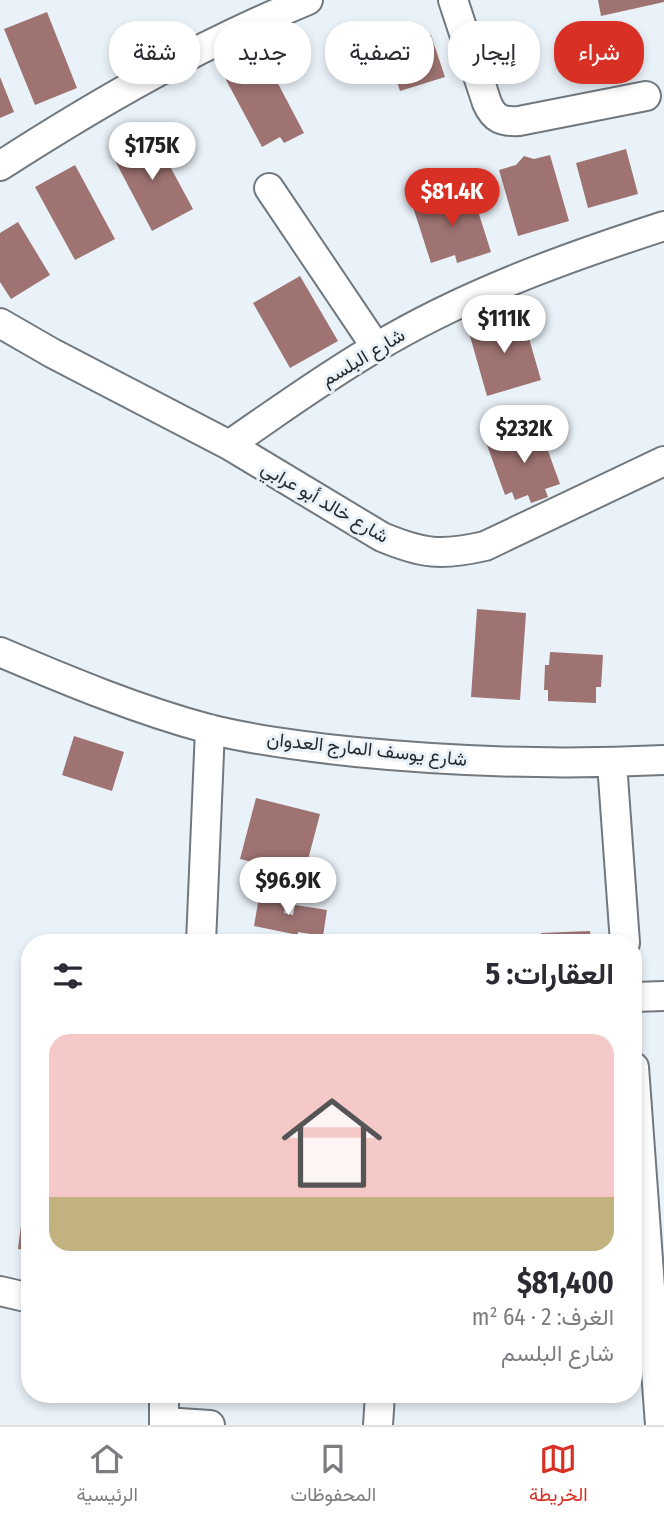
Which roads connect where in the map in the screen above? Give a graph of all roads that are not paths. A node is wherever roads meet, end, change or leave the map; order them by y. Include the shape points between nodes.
1 (308, 0) edge
2 (453, 0) edge
3 (646, 96) dead end
4 (0, 166) edge
5 (269, 188) dead end
6 (664, 226) edge
7 (0, 323) edge
8 (376, 347) junction
9 (229, 445) junction
10 (664, 461) edge
11 (0, 652) edge
12 (210, 729) junction
13 (664, 760) edge
14 (612, 763) junction
15 (201, 934) edge
16 (624, 934) edge
17 (664, 996) edge
18 (642, 997) edge
19 (642, 1158) edge
20 (0, 1291) edge
21 (21, 1296) edge
22 (659, 1329) edge
23 (379, 1403) edge
24 (164, 1414) edge
25 (210, 1425) edge
26 (378, 1425) edge
27 (660, 1425) edge

1 - 4 street via 240,28 137,81
2 - 3 street via 487,103 501,120 519,121
5 - 8 street
6 - 8 street, شارع البلسم via 573,256 464,302
7 - 9 street, شارع خالد أبو عرابي
8 - 9 street, شارع البلسم
9 - 10 street, شارع خالد أبو عرابي via 382,537 430,553 485,546
11 - 12 street, شارع يوسف المارج العدوان
12 - 14 street, شارع يوسف المارج العدوان via 274,742 400,757
12 - 15 street
13 - 14 street, شارع يوسف المارج العدوان
14 - 16 street
17 - 18 street
19 - 22 street
20 - 21 street
22 - 27 street
23 - 26 street
24 - 25 street

